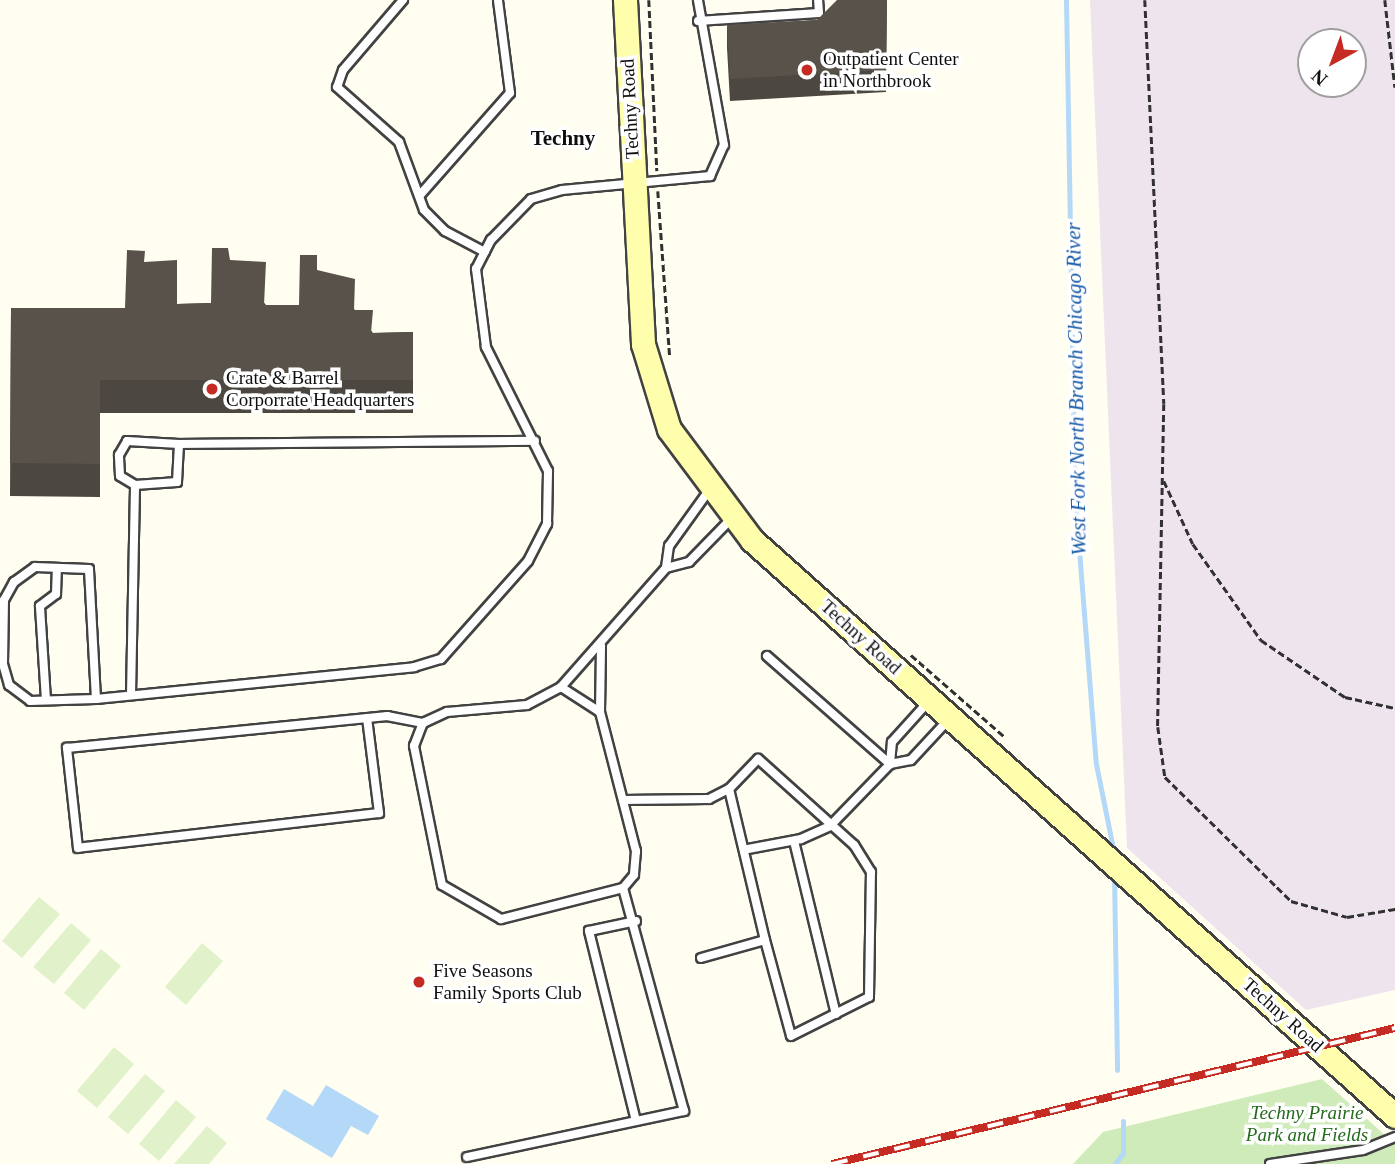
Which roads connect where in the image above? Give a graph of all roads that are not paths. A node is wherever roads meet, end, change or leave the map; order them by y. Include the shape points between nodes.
1 (403, 0) edge
2 (498, 0) edge
3 (625, 0) edge
4 (698, 0) edge
5 (818, 0) edge
6 (698, 21) junction
7 (634, 182) junction
8 (420, 195) junction
9 (485, 252) junction
10 (535, 441) junction
11 (179, 444) junction
12 (135, 485) junction
13 (712, 487) junction
14 (735, 517) junction
15 (57, 568) junction
16 (666, 569) junction
17 (601, 646) junction
18 (767, 656) dead end
19 (561, 687) junction
20 (131, 695) junction
21 (96, 699) junction
22 (930, 699) junction
23 (46, 700) junction
24 (600, 712) junction
25 (950, 717) junction
26 (367, 718) junction
27 (423, 723) junction
28 (890, 764) junction
29 (729, 789) junction
30 (623, 800) junction
31 (830, 826) junction
32 (794, 841) junction
33 (748, 849) junction
34 (623, 887) junction
35 (636, 921) junction
36 (765, 940) junction
37 (701, 958) dead end
38 (836, 1014) junction
39 (1395, 1116) edge
40 (636, 1121) junction
41 (1395, 1137) edge
42 (467, 1157) dead end
43 (1270, 1164) edge

1 - 8 lane via 343,70 337,87 399,142
2 - 8 lane via 510,93
3 - 7 main road, Techny Road
4 - 6 lane
5 - 6 lane via 819,13
6 - 7 lane via 724,145 721,162 693,183
7 - 9 lane via 531,200
7 - 13 main road, Techny Road via 643,344 669,429
8 - 9 lane via 445,231
9 - 10 lane via 476,269 475,299 486,346
10 - 11 lane
10 - 20 lane via 548,471 547,524 528,561 441,659 391,670
11 - 12 lane via 177,482
11 - 12 lane via 127,441 119,455 120,476
12 - 20 lane
13 - 14 main road, Techny Road
13 - 16 lane via 669,546
14 - 16 lane via 711,533 689,562
14 - 22 main road, Techny Road via 752,540
15 - 21 lane via 89,569
15 - 23 lane via 56,594 40,606
15 - 23 lane via 35,566 15,582 4,600 3,664 9,685 30,701
16 - 17 lane
17 - 19 lane
17 - 24 lane
18 - 28 lane
19 - 24 lane
19 - 27 lane via 527,705 447,712
20 - 21 lane
21 - 23 lane
22 - 25 main road, Techny Road
22 - 28 lane via 892,742
24 - 30 lane
25 - 28 lane via 911,760
25 - 39 main road, Techny Road
26 - 26 lane via 67,748 78,848 379,813
26 - 27 lane
27 - 34 lane via 414,746 442,885 501,919
28 - 31 lane
29 - 30 lane via 709,799
29 - 31 lane via 758,759
29 - 33 lane
30 - 34 lane via 636,852 634,875
31 - 32 lane
31 - 38 lane via 854,845 870,872 874,903 869,997
32 - 33 lane
32 - 38 lane
33 - 36 lane
34 - 35 lane
35 - 40 lane via 589,931
35 - 40 lane via 684,1111
36 - 37 lane
36 - 38 lane via 791,1036
40 - 42 lane
41 - 43 lane via 1363,1150

